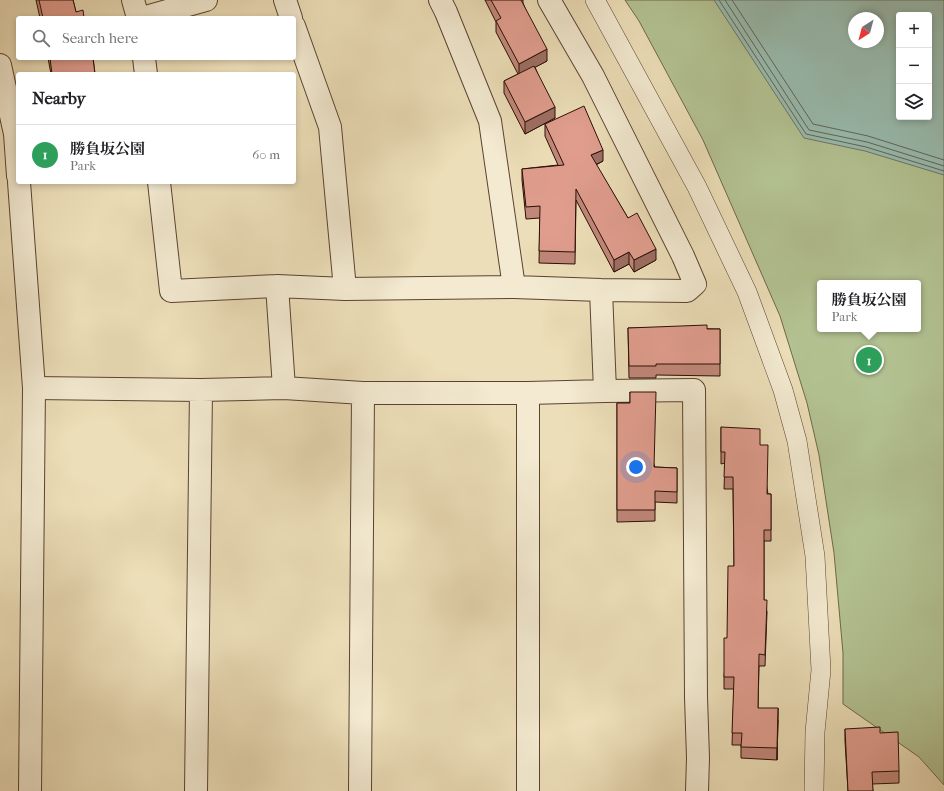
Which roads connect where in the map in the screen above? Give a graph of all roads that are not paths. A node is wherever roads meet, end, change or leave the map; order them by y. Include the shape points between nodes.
1 (132, 0) edge
2 (206, 0) edge
3 (285, 0) edge
4 (440, 0) edge
5 (549, 0) edge
6 (595, 0) edge
7 (137, 16) edge
8 (149, 16) edge
9 (290, 16) edge
10 (296, 32) edge
11 (144, 60) edge
12 (146, 72) edge
13 (1, 73) edge
14 (16, 148) edge
15 (18, 184) edge
16 (159, 184) edge
17 (277, 286) junction
18 (514, 286) junction
19 (345, 289) junction
20 (601, 290) junction
21 (34, 388) junction
22 (284, 388) junction
23 (200, 390) junction
24 (605, 391) junction
25 (363, 393) junction
26 (528, 393) junction
27 (30, 791) edge
28 (196, 791) edge
29 (360, 791) edge
30 (528, 791) edge
31 (698, 791) edge
32 (814, 791) edge

1 - 7 street
2 - 8 street
3 - 9 street
4 - 18 street via 490,121
5 - 20 street via 593,76 695,284 687,290
6 - 32 street via 697,187 748,292 783,390 797,442 815,556 821,670 815,732
10 - 19 street via 330,128
11 - 12 street
13 - 14 street
15 - 21 street
16 - 17 street via 171,291
17 - 19 street
17 - 22 street
18 - 19 street
18 - 20 street
20 - 24 street
21 - 23 street
21 - 27 street
22 - 23 street
22 - 25 street
23 - 28 street
24 - 26 street
24 - 31 street via 694,390
25 - 26 street
25 - 29 street
26 - 30 street

